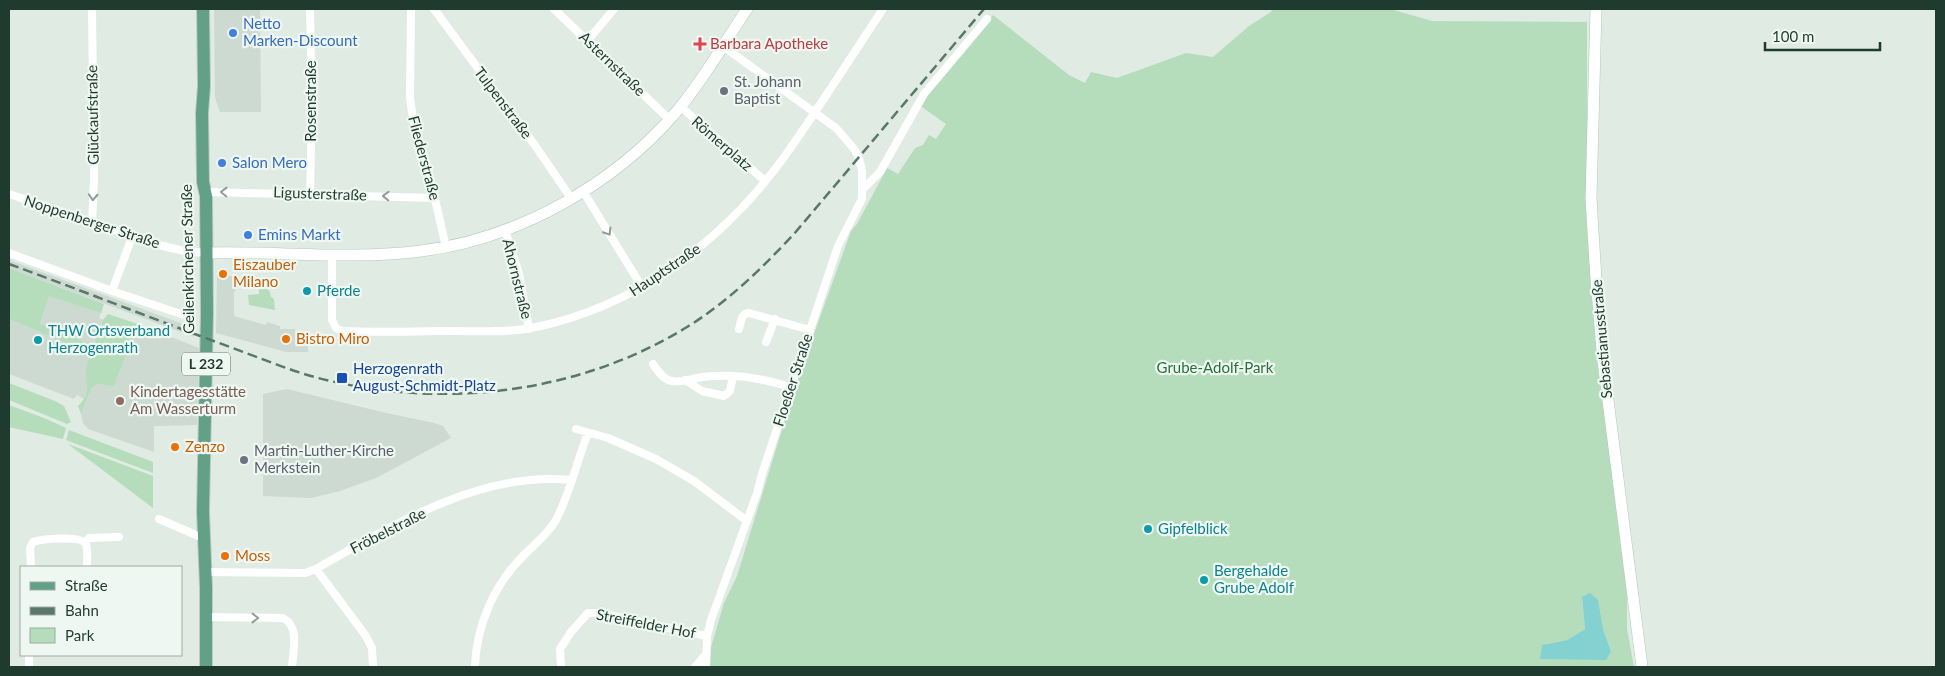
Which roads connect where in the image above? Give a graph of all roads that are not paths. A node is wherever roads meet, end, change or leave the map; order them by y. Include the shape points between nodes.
1 (92, 9) edge
2 (203, 9) edge
3 (310, 9) edge
4 (411, 9) edge
5 (434, 9) edge
6 (554, 9) edge
7 (614, 9) edge
8 (747, 9) edge
9 (883, 9) edge
10 (1596, 9) edge
11 (987, 19) dead end
12 (588, 40) junction
13 (724, 46) junction
14 (680, 106) junction
15 (814, 111) junction
16 (669, 119) junction
17 (765, 181) junction
18 (863, 189) junction
19 (583, 191) junction
20 (205, 192) junction
21 (9, 194) edge
22 (310, 194) junction
23 (435, 198) junction
24 (572, 198) junction
25 (92, 222) junction
26 (505, 230) junction
27 (132, 237) junction
28 (446, 247) junction
29 (9, 253) edge
30 (206, 253) junction
31 (332, 254) junction
32 (642, 287) junction
33 (112, 292) junction
34 (184, 315) dead end
35 (775, 319) junction
36 (529, 329) junction
37 (739, 329) dead end
38 (810, 330) junction
39 (766, 342) dead end
40 (653, 364) dead end
41 (733, 376) junction
42 (685, 380) junction
43 (790, 387) junction
44 (576, 429) dead end
45 (588, 433) junction
46 (572, 480) junction
47 (159, 519) dead end
48 (747, 522) junction
49 (119, 537) dead end
50 (204, 538) junction
51 (84, 542) junction
52 (31, 566) edge
53 (87, 566) edge
54 (316, 569) junction
55 (204, 572) junction
56 (206, 617) junction
57 (707, 636) junction
58 (706, 654) junction
59 (206, 667) edge
60 (292, 667) edge
61 (373, 667) edge
62 (475, 667) edge
63 (561, 667) edge
64 (695, 667) edge
65 (706, 667) edge
66 (1642, 667) edge

1 -> 25 street, Glückaufstraße
2 - 20 main road, Geilenkirchener Straße / L 232
3 - 22 street, Rosenstraße
4 - 23 street, Fliederstraße via 410,98
5 - 24 street, Tulpenstraße
6 - 12 street, Asternstraße
7 - 12 street
8 - 13 street
9 - 15 street, Hauptstraße
10 - 66 street, Sebastianusstraße via 1591,199 1596,279 1603,361
11 - 18 street via 924,94 880,172
12 - 16 street, Asternstraße
13 - 14 street
13 - 15 street
14 - 16 street
14 - 17 street, Römerplatz
15 - 17 street, Hauptstraße
15 - 18 street, Floeßer Straße via 836,128 855,150 862,171
16 - 19 street via 620,166
17 - 32 street, Hauptstraße via 728,222 693,253
18 - 38 street, Floeßer Straße via 862,199 838,246
19 - 24 street
19 -> 32 street
22 -> 20 street, Ligusterstraße
20 - 30 main road, Geilenkirchener Straße / L 232
21 - 25 street, Noppenberger Straße
23 -> 22 street, Ligusterstraße
23 - 28 street, Fliederstraße
24 - 26 street
25 - 27 street, Noppenberger Straße
26 - 28 street
26 - 36 street, Ahornstraße
27 - 30 street, Noppenberger Straße via 184,251
27 - 33 street
28 - 31 street via 393,253
29 - 33 street
30 - 31 street
30 - 50 main road, Geilenkirchener Straße / L 232
31 - 36 street, Hauptstraße via 332,320 342,331
32 - 36 street, Hauptstraße via 615,302
33 - 34 street
35 - 37 street via 745,314
35 - 38 street
35 - 39 street
38 - 43 street, Floeßer Straße
40 - 42 street via 667,379
41 - 42 street
41 - 42 street via 730,391 724,396 702,392
41 - 43 street via 758,378
43 - 48 street, Floeßer Straße
44 - 45 street
45 - 46 street
45 - 48 street via 627,446 687,476
46 - 54 street, Fröbelstraße via 514,482 477,491 413,515
46 - 62 street via 556,521 505,575 492,597 480,632
47 - 50 street
48 - 57 street, Floeßer Straße
49 - 51 street via 89,538
50 - 55 main road, Geilenkirchener Straße / L 232
51 - 52 street via 80,539 32,542
51 - 53 street
54 - 55 street, Fröbelstraße via 284,574
54 - 61 street via 366,636 372,648
55 - 56 main road, Geilenkirchener Straße / L 232
56 - 59 main road, Geilenkirchener Straße / L 232
56 -> 60 street via 283,618 289,621 293,638
57 - 58 street, Floeßer Straße
57 - 63 street, Streiffelder Hof via 588,613 560,648
58 - 64 street
58 - 65 street, Floeßer Straße

